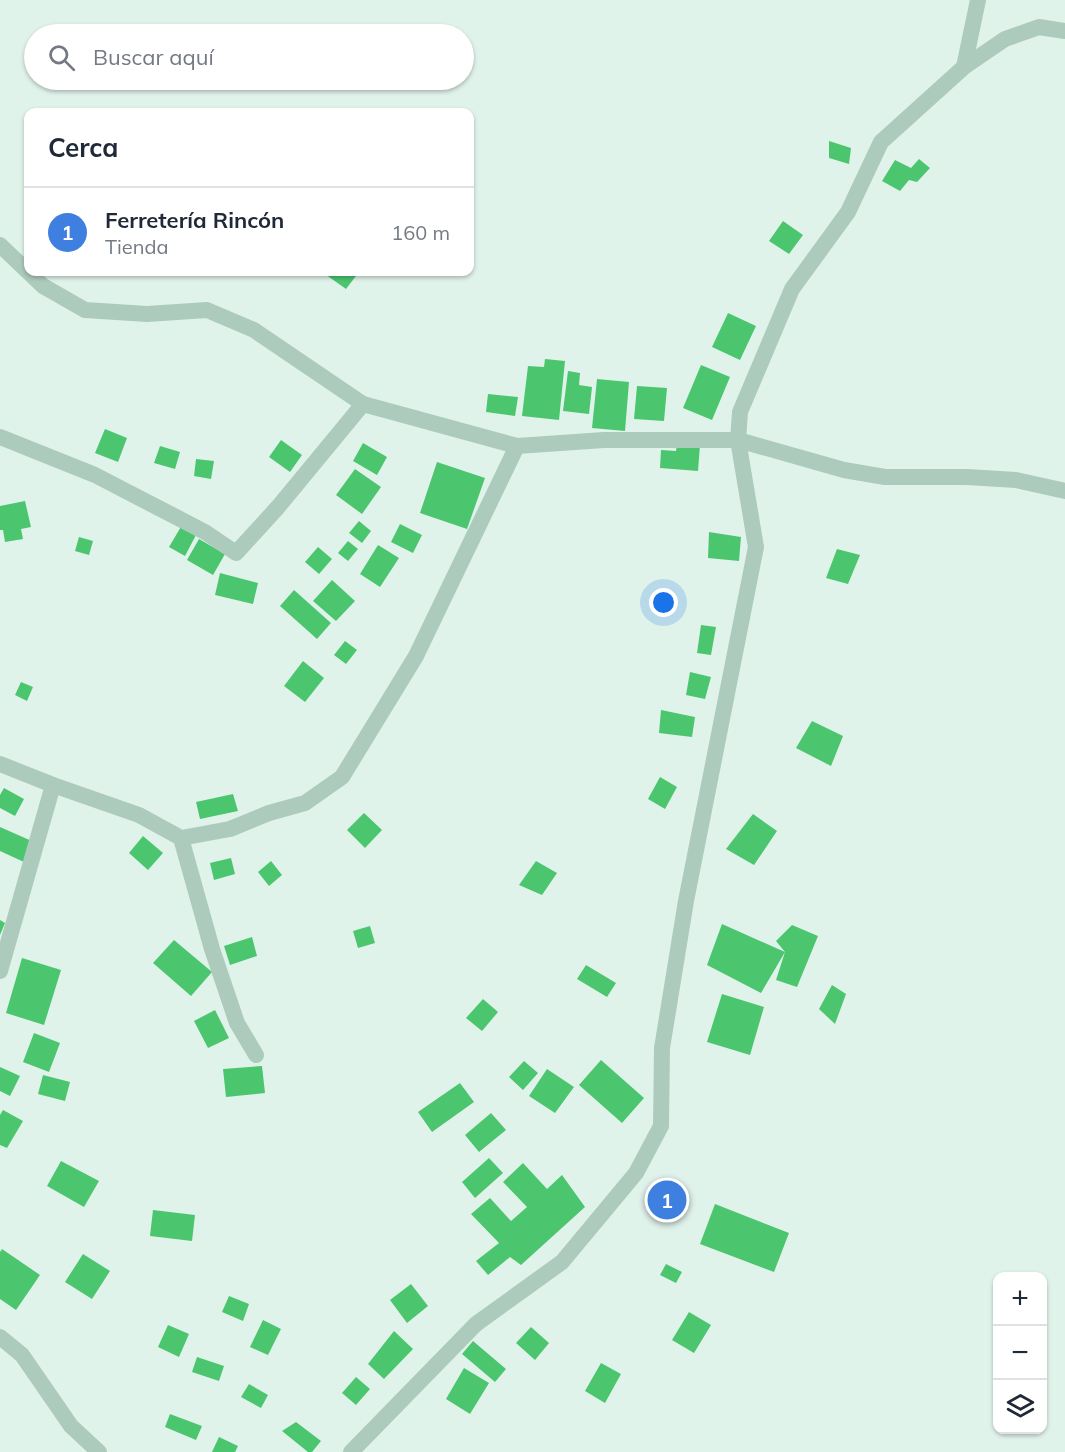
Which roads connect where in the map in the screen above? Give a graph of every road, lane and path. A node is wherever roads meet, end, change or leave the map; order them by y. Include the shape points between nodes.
1 (978, 0) edge
2 (1065, 31) edge
3 (964, 67) junction
4 (0, 245) edge
5 (24, 268) edge
6 (33, 276) edge
7 (363, 404) junction
8 (0, 437) edge
9 (738, 440) junction
10 (517, 446) junction
11 (1065, 491) edge
12 (0, 764) edge
13 (53, 785) junction
14 (181, 838) junction
15 (0, 971) edge
16 (256, 1055) dead end
17 (0, 1337) edge
18 (99, 1452) edge
19 (351, 1452) edge

1 - 3 street
2 - 3 street via 1039,27 1005,39
3 - 9 street via 881,142 848,212 792,289 740,411
4 - 5 street
6 - 7 street via 85,310 147,314 207,310 254,330
7 - 8 street via 236,552 95,475
7 - 10 street
9 - 10 street via 604,440
9 - 11 street via 844,470 885,477 1016,480
9 - 19 street via 756,547 686,901 662,1048 661,1126 636,1173 562,1262 476,1324
10 - 14 street via 416,656 342,777 305,803 230,829
12 - 13 street
13 - 14 street via 139,814
13 - 15 street
14 - 16 street via 237,1023
17 - 18 street via 22,1355 71,1426

